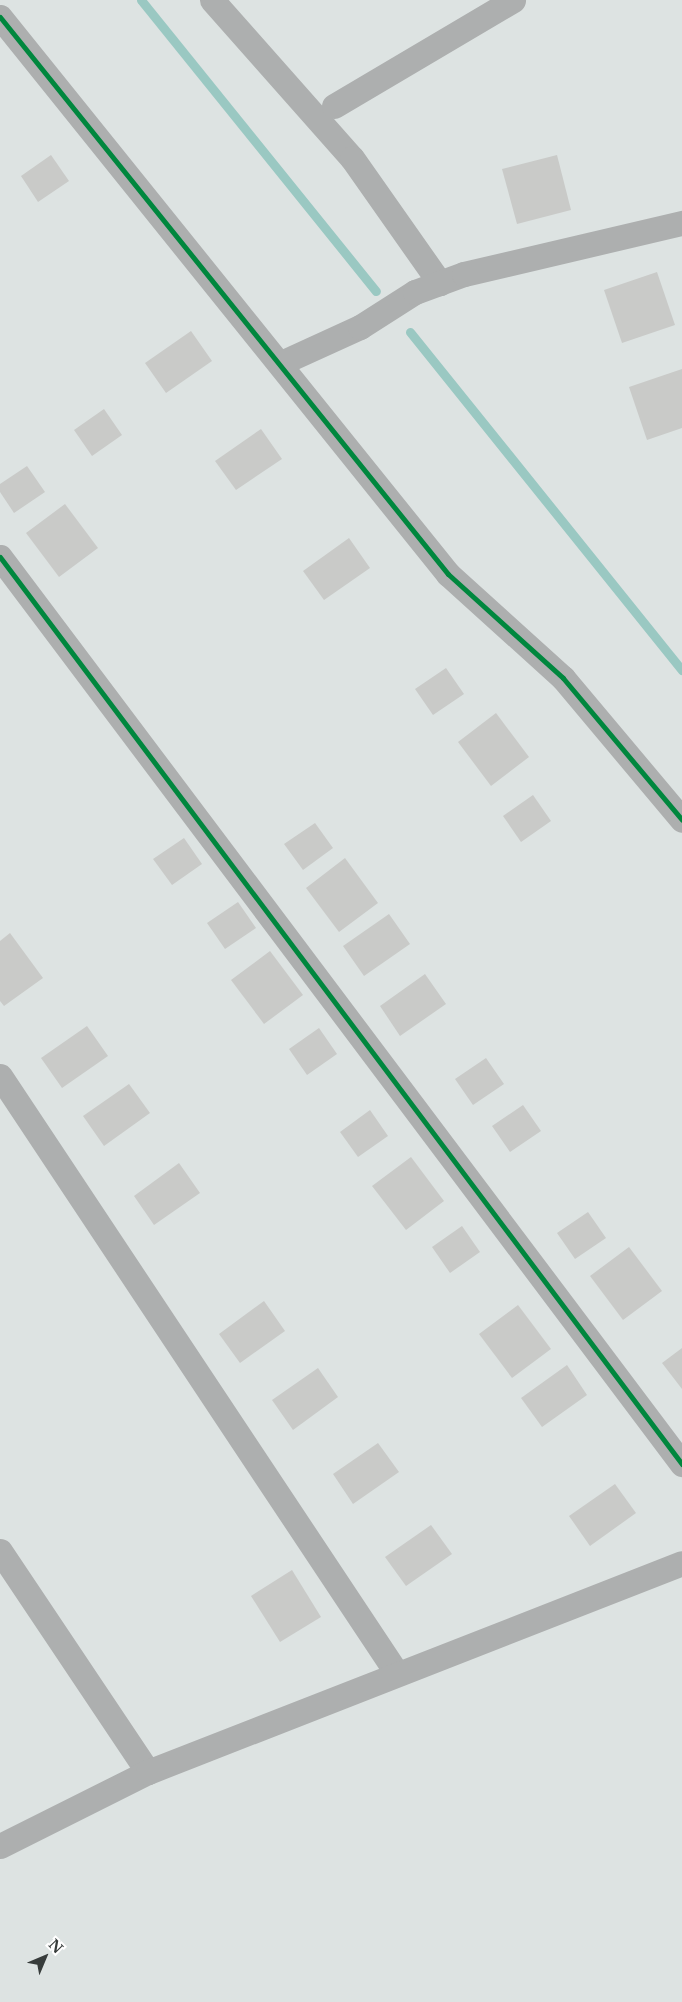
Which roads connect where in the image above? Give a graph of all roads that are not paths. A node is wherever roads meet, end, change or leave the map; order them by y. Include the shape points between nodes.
1 (212, 0) edge
2 (513, 0) edge
3 (0, 17) edge
4 (334, 106) dead end
5 (682, 223) edge
6 (440, 283) junction
7 (282, 363) junction
8 (0, 557) edge
9 (682, 820) edge
10 (0, 1076) edge
11 (682, 1464) edge
12 (0, 1550) edge
13 (682, 1563) edge
14 (396, 1672) junction
15 (148, 1772) junction
16 (0, 1846) edge

1 - 6 street via 352,158
2 - 4 street
3 - 7 street
5 - 6 street via 464,274
6 - 7 street via 415,292 360,326
7 - 9 street via 448,574 563,678
8 - 11 street
10 - 14 street
12 - 15 street
13 - 14 street
14 - 15 street
15 - 16 street

